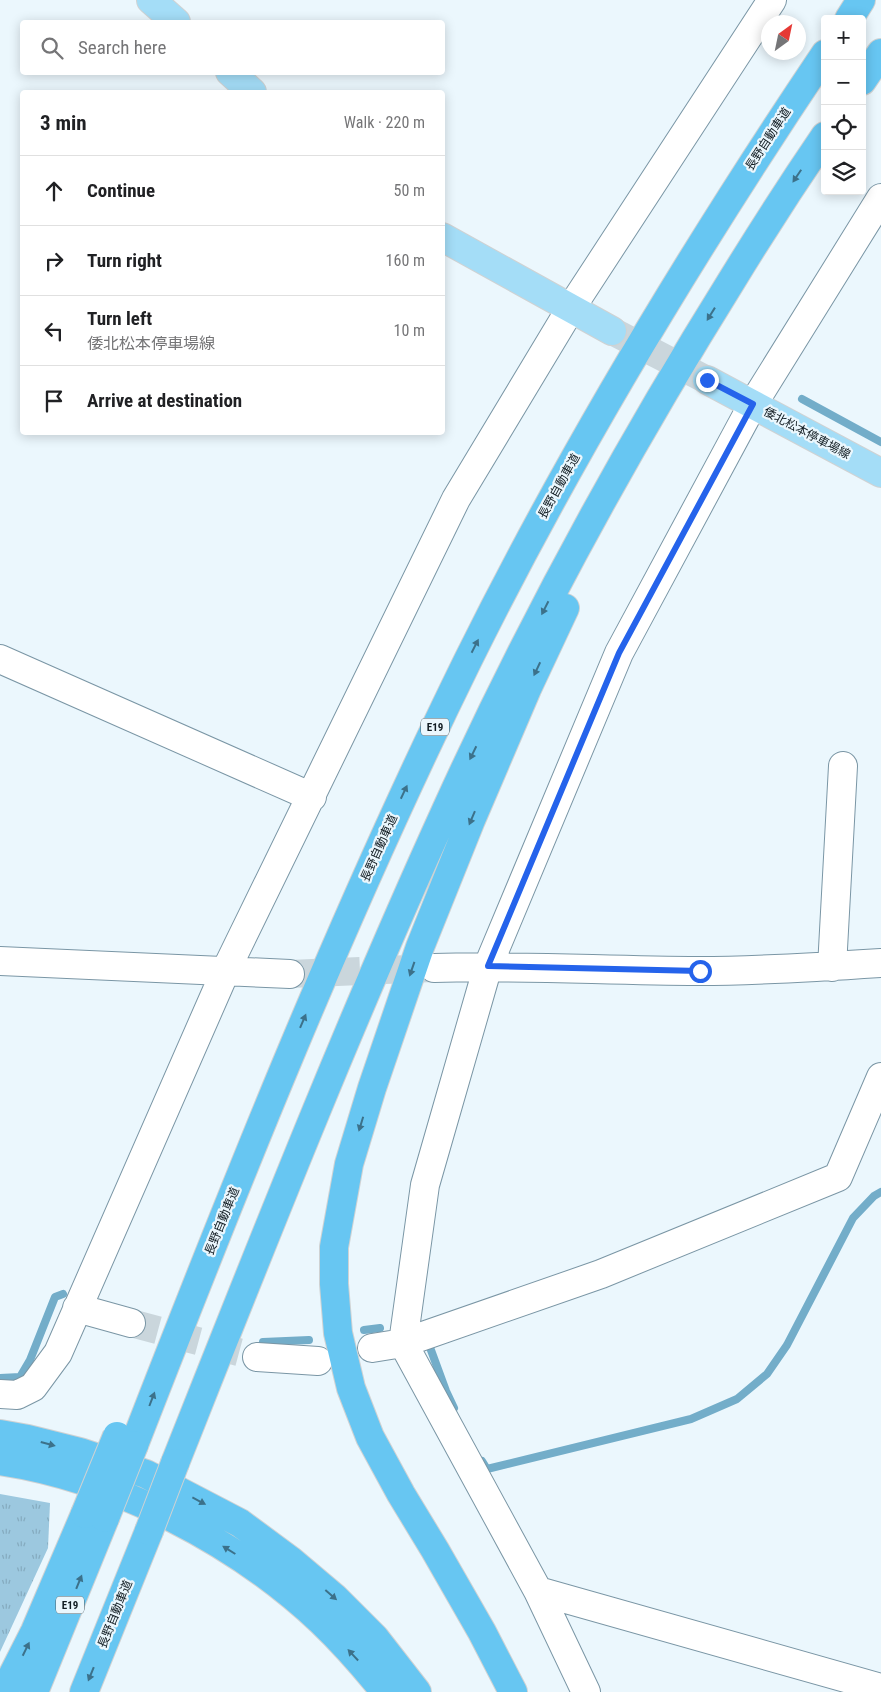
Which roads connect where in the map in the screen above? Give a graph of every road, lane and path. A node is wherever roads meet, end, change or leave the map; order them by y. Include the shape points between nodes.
1 (151, 0) edge
2 (772, 0) edge
3 (861, 0) edge
4 (852, 15) edge
5 (174, 20) edge
6 (881, 53) edge
7 (821, 60) edge
8 (233, 75) edge
9 (866, 75) edge
10 (250, 90) edge
11 (821, 142) edge
12 (881, 198) edge
13 (445, 239) edge
14 (571, 308) junction
15 (612, 331) tunnel mouth
16 (707, 380) tunnel mouth
17 (753, 404) junction
18 (622, 463) junction
19 (881, 473) edge
20 (0, 658) edge
21 (843, 766) dead end
22 (312, 797) junction
23 (0, 961) edge
24 (881, 963) edge
25 (488, 966) junction
26 (832, 967) junction
27 (434, 968) tunnel mouth
28 (225, 972) junction
29 (290, 974) tunnel mouth
30 (881, 1078) edge
31 (77, 1308) junction
32 (131, 1323) tunnel mouth
33 (403, 1343) junction
34 (372, 1348) dead end
35 (258, 1357) tunnel mouth
36 (318, 1361) dead end
37 (0, 1394) edge
38 (0, 1434) edge
39 (0, 1462) edge
40 (95, 1516) junction
41 (538, 1591) junction
42 (881, 1688) edge
43 (4, 1692) edge
44 (34, 1692) edge
45 (84, 1692) edge
46 (384, 1692) edge
47 (418, 1692) edge
48 (513, 1692) edge
49 (586, 1692) edge

1 - 5 main road
2 - 14 street
3 - 4 highway
6 - 9 highway
40 -> 7 highway, 長野自動車道 / E19, bridge via 293,1045 405,789 468,659 582,444 659,312 758,153
8 - 10 main road
11 -> 18 highway, 長野自動車道 via 699,333
12 - 17 street
13 - 14 main road
14 - 15 main road
14 - 22 street via 456,499
16 - 17 main road, 倭北松本停車場線
17 - 19 main road, 倭北松本停車場線
17 - 25 street via 619,653
18 -> 45 highway, 長野自動車道, bridge via 513,670 446,809 301,1145
18 -> 48 highway via 580,575 527,689 420,947 348,1164 334,1247 338,1333 351,1388 370,1437
20 - 22 street
21 - 26 street
22 - 28 street
23 - 28 street
24 - 26 street
25 - 26 street via 700,971
25 - 27 street
25 - 33 street via 426,1186
28 - 29 street
28 - 31 street
30 - 33 street via 838,1177 601,1274
31 - 32 street
31 - 37 street via 58,1353 33,1387 17,1395
33 - 34 street
33 - 41 street
35 - 36 street
38 -> 47 highway via 80,1452 146,1474 240,1524 335,1598 375,1638
46 -> 39 highway via 321,1621 274,1581 229,1550 134,1500 72,1477
43 -> 40 highway
44 -> 40 highway, 長野自動車道 / E19
41 - 42 street
41 - 49 street

